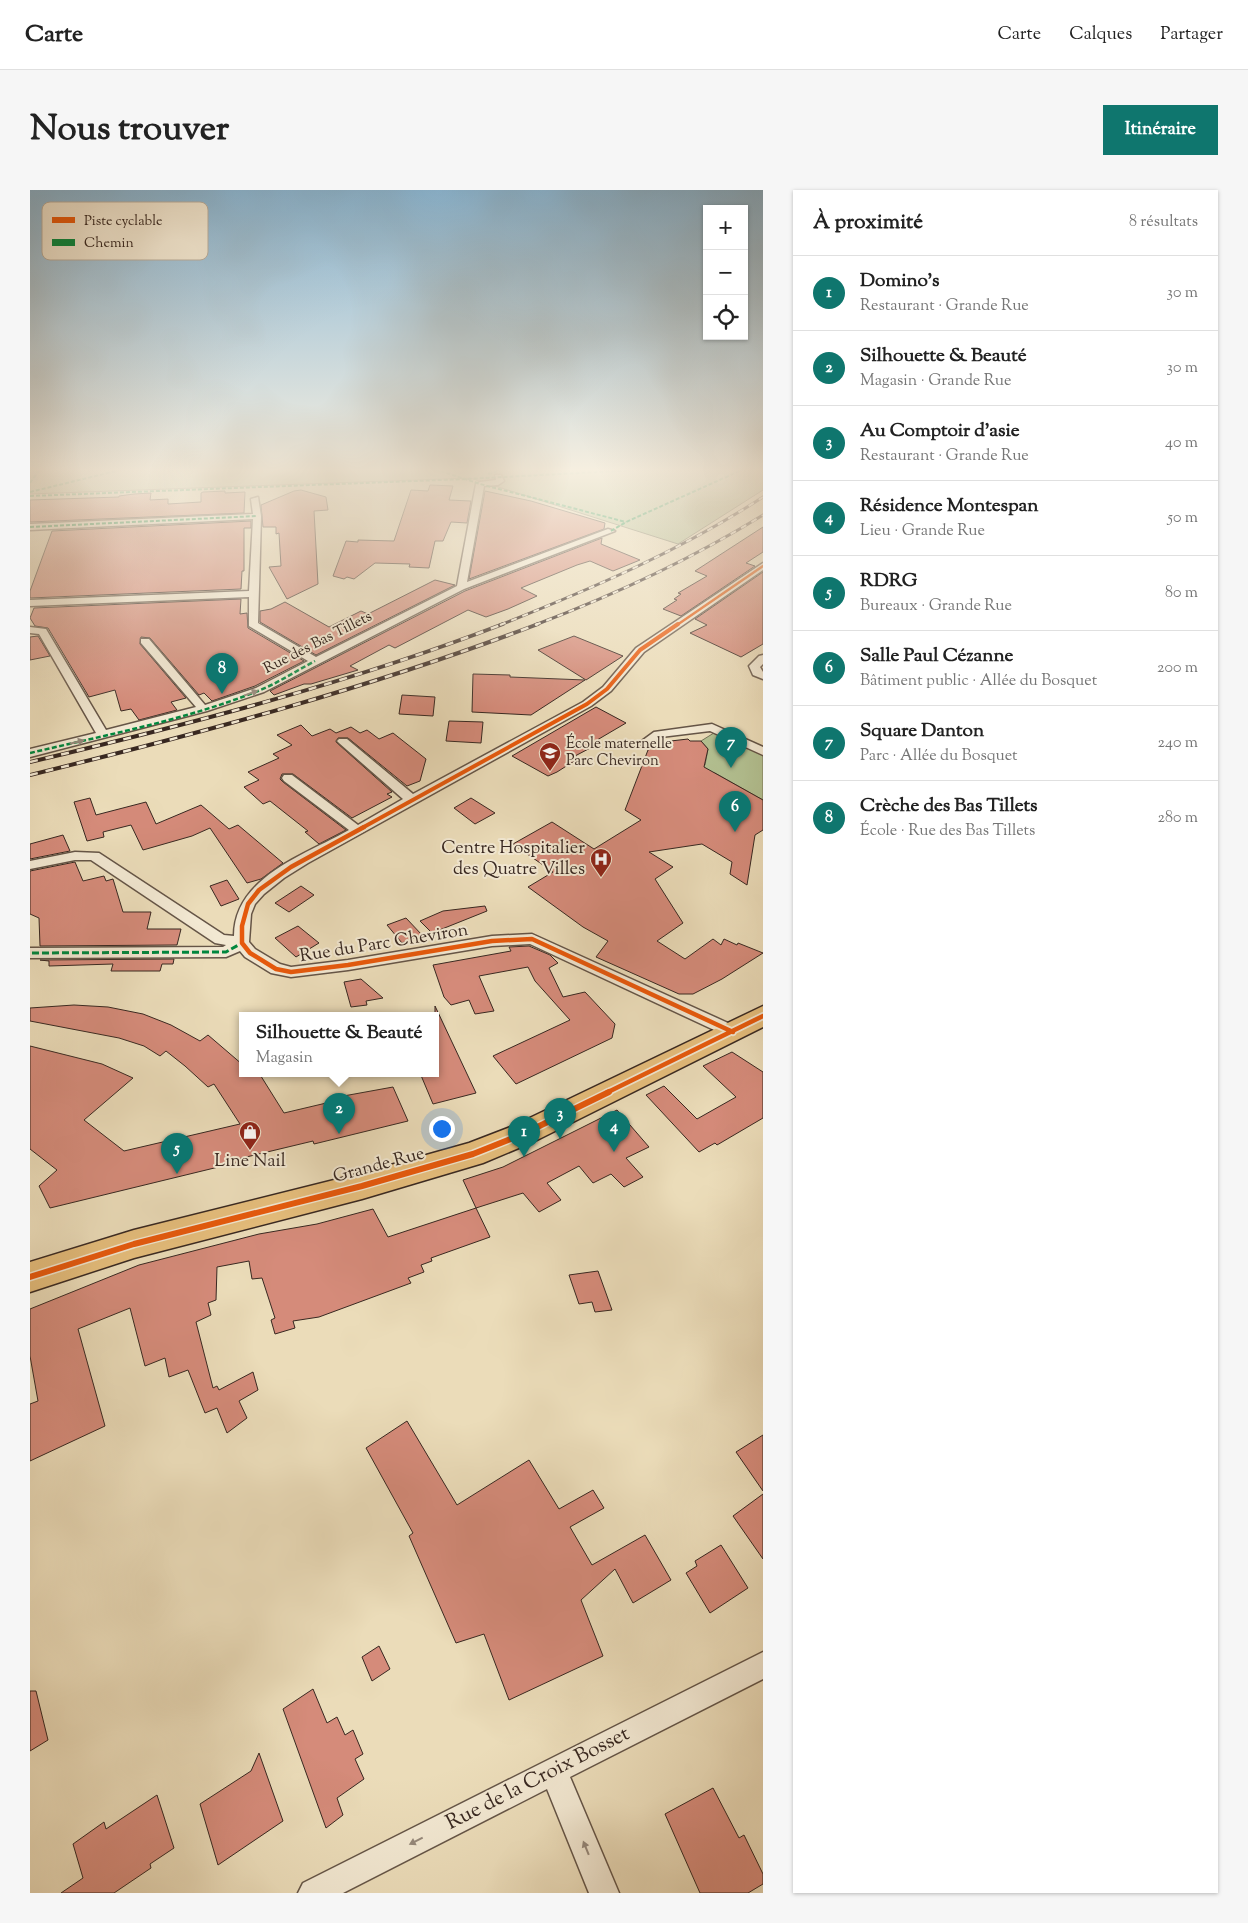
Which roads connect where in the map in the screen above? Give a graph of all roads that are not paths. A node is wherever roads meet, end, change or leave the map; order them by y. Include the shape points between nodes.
1 (256, 548) edge
2 (468, 548) edge
3 (564, 548) edge
4 (763, 566) edge
5 (461, 587) junction
6 (254, 594) junction
7 (30, 603) edge
8 (30, 630) edge
9 (145, 641) dead end
10 (763, 658) edge
11 (315, 661) junction
12 (763, 676) edge
13 (203, 709) junction
14 (103, 735) junction
15 (343, 741) dead end
16 (645, 743) dead end
17 (763, 751) edge
18 (30, 754) edge
19 (288, 778) dead end
20 (412, 800) junction
21 (358, 830) junction
22 (30, 865) edge
23 (242, 943) junction
24 (32, 952) dead end
25 (763, 1016) edge
26 (733, 1032) junction
27 (33, 1277) edge
28 (763, 1665) edge
29 (553, 1772) junction
30 (312, 1893) edge
31 (604, 1893) edge

1 - 6 street
2 - 5 street
3 - 5 street, Rue des Bas Tillets
4 - 20 street via 640,650 607,688 587,704
5 - 11 street, Rue des Bas Tillets
6 - 7 street
6 - 11 street via 252,624
8 - 14 street via 42,631
9 - 13 street
10 - 12 street via 754,666
13 -> 11 street, Rue des Bas Tillets via 260,690
13 - 14 street, Rue des Bas Tillets
18 -> 14 street, Rue des Bas Tillets
15 - 20 street
16 - 17 street via 658,734 712,727
19 - 21 street
20 - 21 street
21 - 23 street via 263,888 246,910
22 - 23 street via 75,856 94,856 220,939
23 - 24 street via 226,952
23 - 26 street, Rue du Parc Cheviron via 250,953 276,969 291,972 492,941 532,939
25 - 26 main road, Grande Rue
26 - 27 main road, Grande Rue via 524,1134 473,1154 134,1244
28 - 29 street, Rue de la Croix Bosset
29 -> 30 street, Rue de la Croix Bosset
31 -> 29 street

